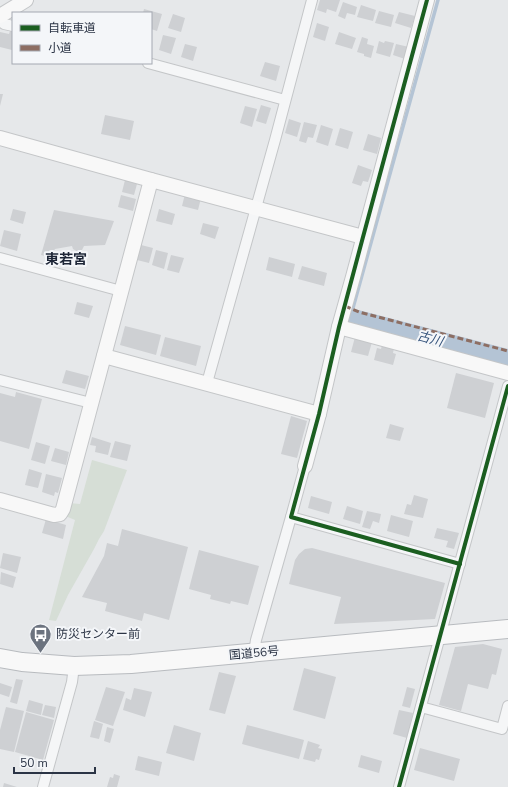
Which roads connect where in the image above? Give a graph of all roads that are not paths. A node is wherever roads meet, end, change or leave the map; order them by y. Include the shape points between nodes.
1 (26, 0) edge
2 (312, 0) edge
3 (428, 0) edge
4 (0, 16) edge
5 (0, 20) edge
6 (12, 26) edge
7 (152, 64) edge
8 (285, 100) junction
9 (0, 138) edge
10 (151, 180) junction
11 (256, 208) junction
12 (363, 237) junction
13 (0, 258) edge
14 (121, 291) junction
15 (339, 327) junction
16 (104, 356) junction
17 (508, 373) edge
18 (0, 380) edge
19 (207, 384) junction
20 (508, 386) edge
21 (91, 403) junction
22 (319, 414) junction
23 (305, 466) joint
24 (0, 500) edge
25 (291, 518) junction
26 (460, 564) junction
27 (508, 629) edge
28 (441, 636) junction
29 (254, 653) junction
30 (0, 658) edge
31 (74, 666) junction
32 (508, 706) edge
33 (421, 707) junction
34 (43, 787) edge
35 (399, 787) edge

1 - 4 street
2 - 8 street
3 - 12 street
5 - 6 street
7 - 8 street
8 - 11 street
9 - 10 street
10 - 11 street
10 - 14 street
11 - 12 street
11 - 19 street
12 - 15 street
13 - 14 street
14 - 16 street
15 - 17 street
15 - 22 street
16 - 19 street
16 - 21 street
18 - 21 street
19 - 22 street
20 - 26 street
21 - 24 street via 60,514 54,515
22 - 23 street
23 - 25 street
25 - 26 street
25 - 29 street
26 - 28 street
27 - 28 highway, 国道56号
28 - 29 highway, 国道56号
28 - 33 street
29 - 31 highway, 国道56号 via 131,664
30 - 31 highway, 国道56号
31 - 34 street via 72,682
32 - 33 street via 502,729
33 - 35 street

